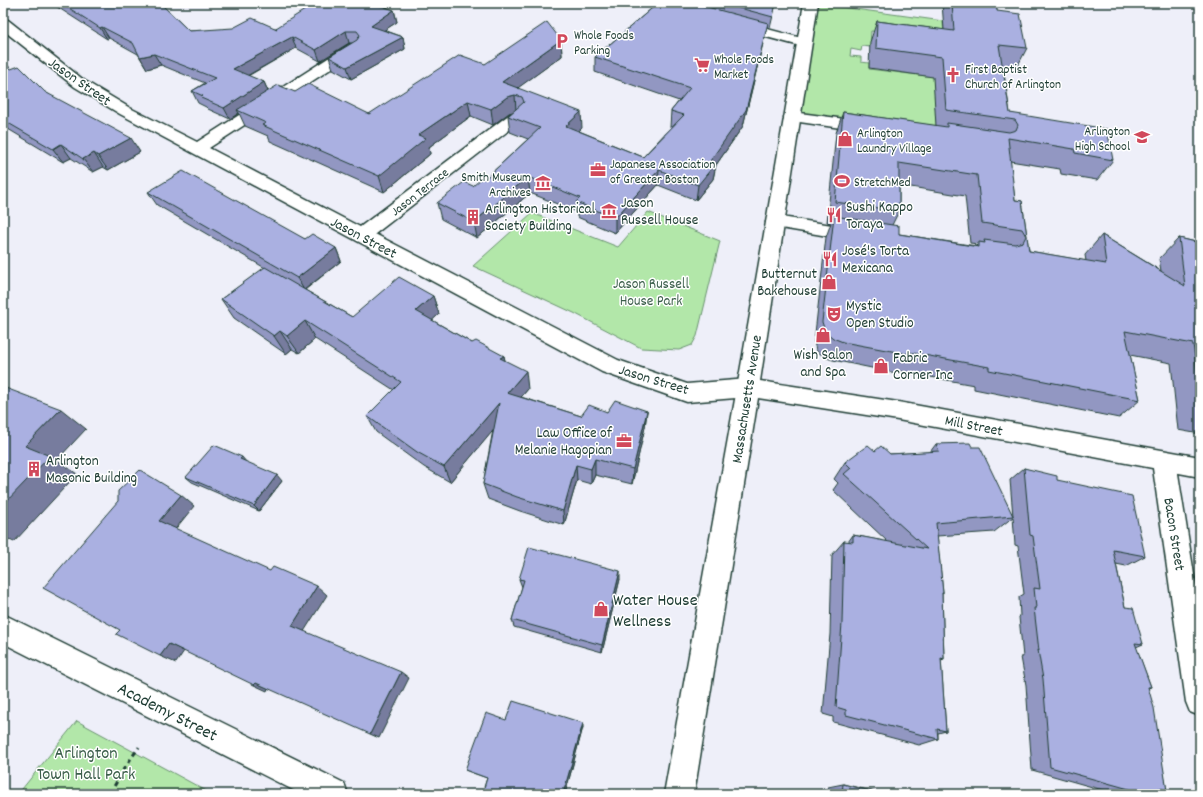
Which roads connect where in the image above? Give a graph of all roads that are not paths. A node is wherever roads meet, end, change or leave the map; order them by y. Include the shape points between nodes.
1 (811, 3) edge
2 (722, 21) edge
3 (3, 24) edge
4 (804, 43) junction
5 (355, 47) edge
6 (516, 116) edge
7 (792, 117) junction
8 (882, 129) edge
9 (197, 149) junction
10 (775, 222) junction
11 (360, 236) junction
12 (876, 238) edge
13 (748, 388) junction
14 (1164, 461) junction
15 (1200, 467) edge
16 (3, 628) edge
17 (1200, 702) edge
18 (333, 794) edge
19 (679, 794) edge

1 - 4 street, Massachusetts Avenue
2 - 4 street
3 - 9 street, Jason Street via 80,84
4 - 7 street, Massachusetts Avenue
5 - 9 street
6 - 11 street, Jason Terrace
7 - 8 street
7 - 10 street, Massachusetts Avenue
9 - 11 street, Jason Street
10 - 12 street
10 - 13 street, Massachusetts Avenue
11 - 13 street, Jason Street via 610,366 687,393
13 - 14 street, Mill Street via 898,411
13 - 19 street, Massachusetts Avenue
14 - 15 street, Mill Street
14 - 17 street, Bacon Street
16 - 18 street, Academy Street

